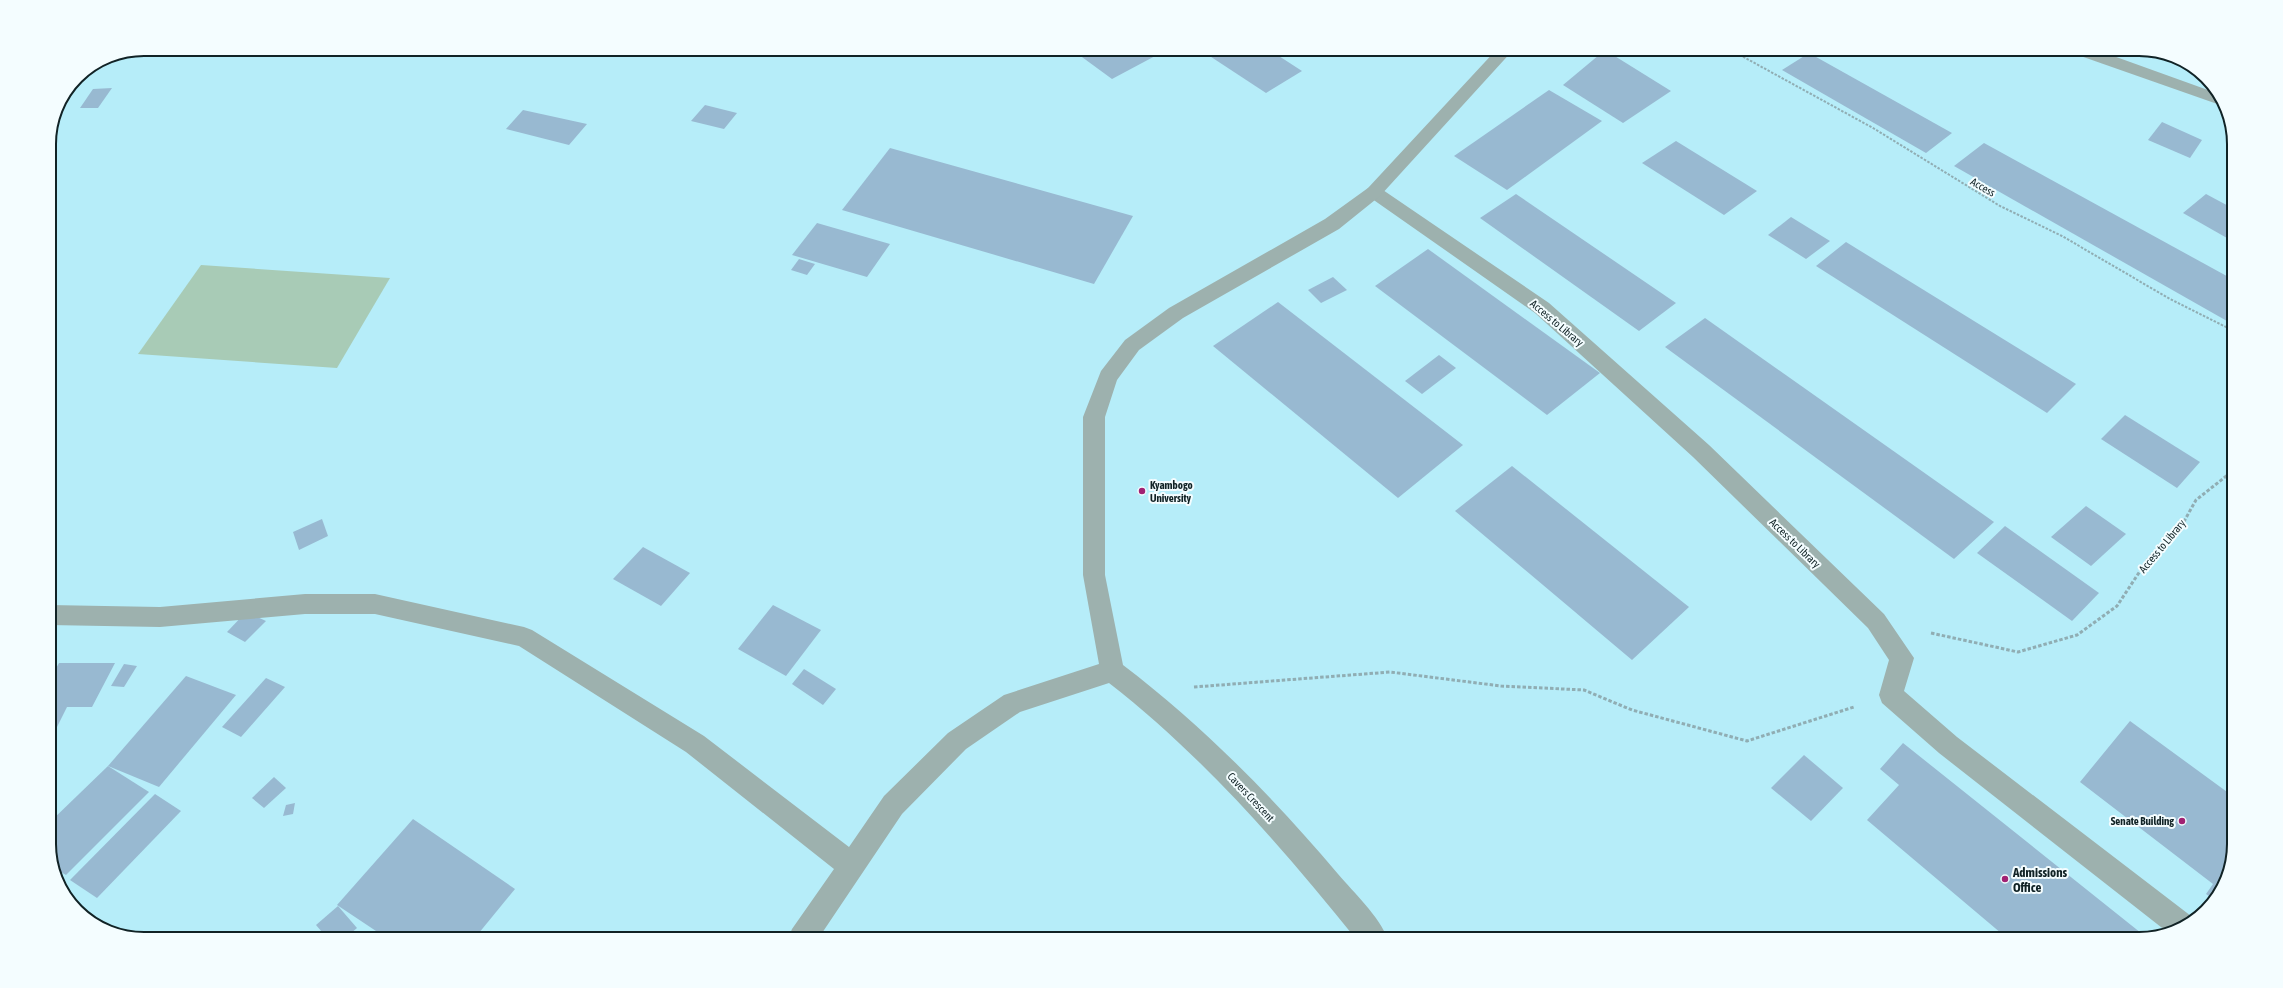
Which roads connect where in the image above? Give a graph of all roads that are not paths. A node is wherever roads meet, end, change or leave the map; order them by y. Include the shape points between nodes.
1 (1500, 56) edge
2 (2097, 56) edge
3 (2215, 99) edge
4 (1374, 192) junction
5 (56, 615) edge
6 (1112, 671) junction
7 (852, 866) junction
8 (2177, 923) edge
9 (807, 932) edge
10 (1368, 932) edge

1 - 4 street
2 - 3 street
4 - 6 street via 1332,224 1176,313 1132,346 1108,378 1094,416 1094,575
4 - 8 street, Access to Library via 1542,308 1701,451 1876,621 1902,658 1891,695 1948,745
5 - 7 street via 160,617 305,604 375,604 524,637 695,744
6 - 7 street via 1013,703 957,741 893,805
6 - 10 street, Cavers Crescent via 1142,693 1234,777 1316,868
7 - 9 street

